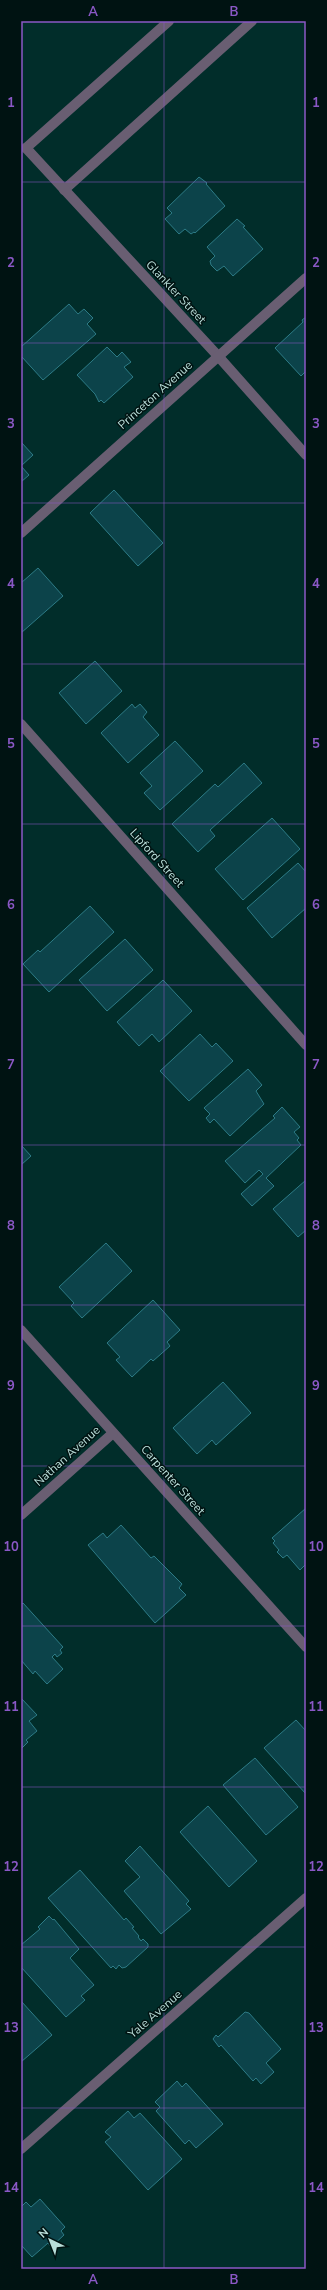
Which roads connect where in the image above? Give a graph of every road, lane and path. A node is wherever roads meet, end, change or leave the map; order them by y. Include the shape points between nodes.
1 (168, 21) edge
2 (252, 21) edge
3 (64, 190) junction
4 (306, 278) edge
5 (218, 356) junction
6 (306, 455) edge
7 (21, 533) edge
8 (21, 724) edge
9 (306, 1045) edge
10 (21, 1330) edge
11 (113, 1433) junction
12 (21, 1515) edge
13 (306, 1647) edge
14 (306, 1898) edge
15 (21, 2149) edge

1 - 3 street, Glankler Street via 26,148
2 - 3 street
3 - 5 street, Glankler Street
4 - 5 street, Princeton Avenue
5 - 6 street, Glankler Street
5 - 7 street, Princeton Avenue
8 - 9 street, Lipford Street
10 - 11 street, Carpenter Street
11 - 12 street, Nathan Avenue
11 - 13 street, Carpenter Street
14 - 15 street, Yale Avenue

